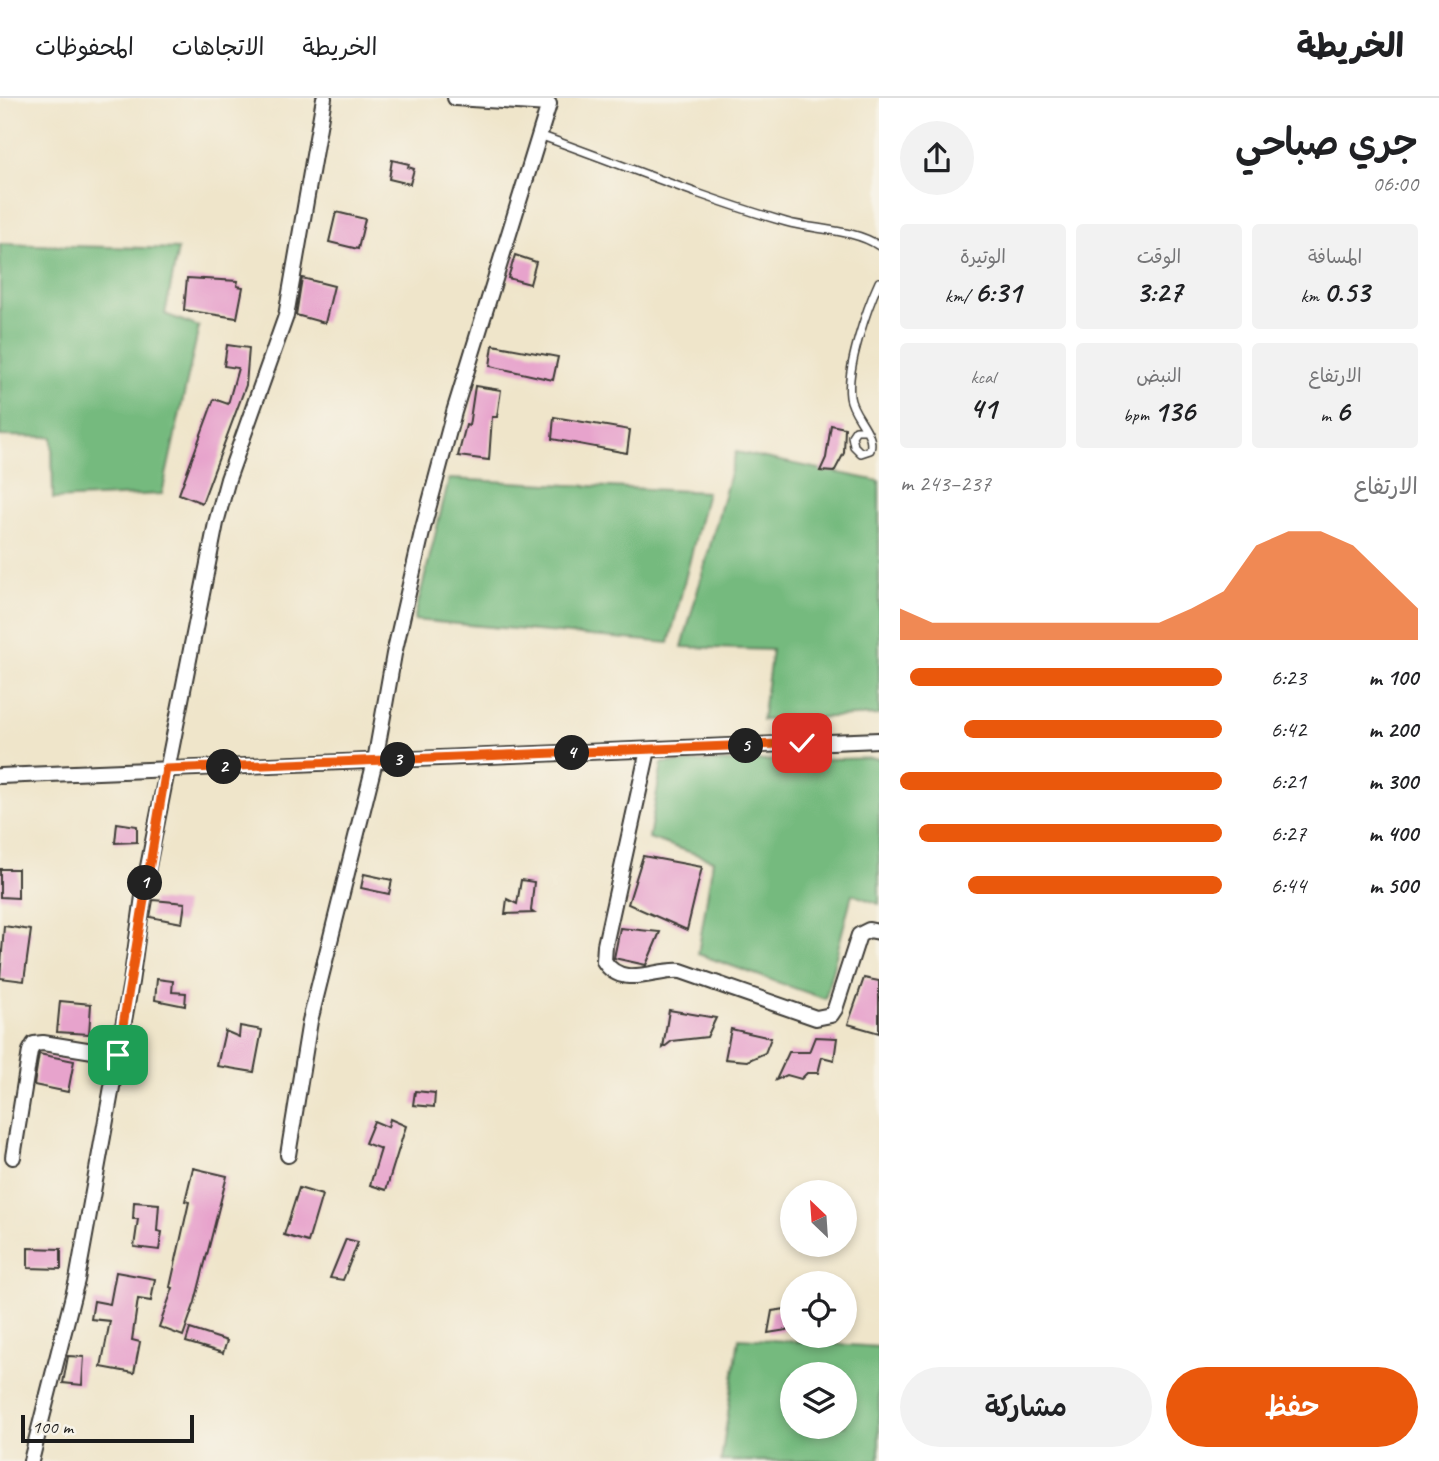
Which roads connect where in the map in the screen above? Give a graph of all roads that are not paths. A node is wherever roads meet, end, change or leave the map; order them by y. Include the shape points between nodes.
1 (324, 98) edge
2 (455, 98) edge
3 (542, 136) junction
4 (879, 246) edge
5 (879, 282) edge
6 (864, 430) dead end
7 (879, 740) edge
8 (648, 750) junction
9 (375, 761) junction
10 (166, 769) junction
11 (0, 776) edge
12 (879, 932) edge
13 (118, 1055) junction
14 (288, 1155) dead end
15 (13, 1157) dead end
16 (31, 1461) edge

1 - 10 street via 286,316 228,479
2 - 3 street via 550,104
3 - 4 lane via 704,196
3 - 9 street via 480,324 426,515
5 - 6 lane via 862,329 849,393
7 - 8 street
8 - 9 street
8 - 12 street via 605,946 604,961 614,972 635,977 681,971 824,1018 835,1009 859,935
9 - 10 street
9 - 14 street via 310,1021
10 - 11 street
10 - 13 street
13 - 15 street via 34,1044
13 - 16 street via 76,1280

